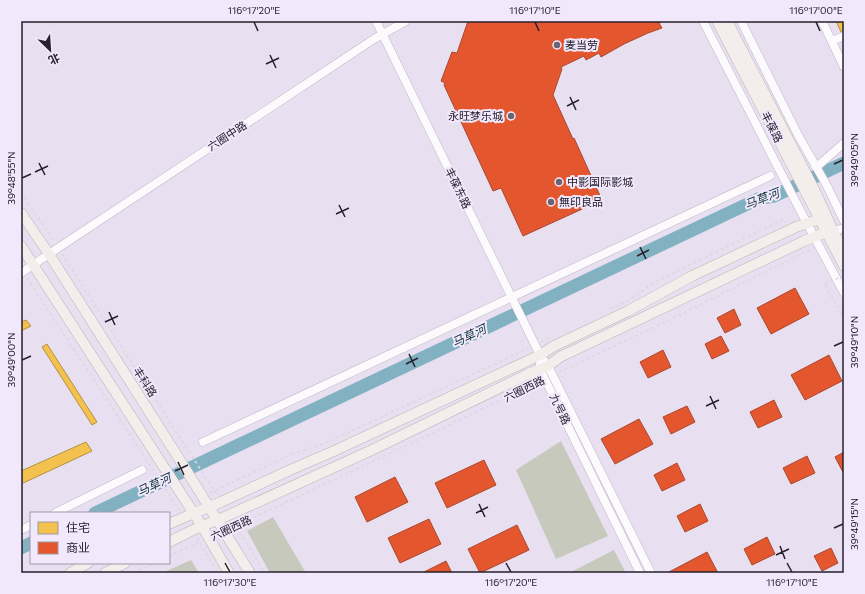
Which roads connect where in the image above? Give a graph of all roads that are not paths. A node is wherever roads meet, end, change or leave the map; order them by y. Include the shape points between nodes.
1 (376, 21) edge
2 (406, 21) edge
3 (703, 21) edge
4 (717, 21) edge
5 (727, 21) edge
6 (741, 21) edge
7 (822, 21) edge
8 (382, 34) junction
9 (844, 36) edge
10 (832, 41) junction
11 (844, 67) edge
12 (844, 143) edge
13 (815, 166) junction
14 (799, 170) junction
15 (770, 176) dead end
16 (810, 191) junction
17 (21, 213) edge
18 (820, 219) junction
19 (844, 221) edge
20 (807, 223) junction
21 (844, 228) edge
22 (830, 232) junction
23 (817, 241) junction
24 (21, 246) edge
25 (844, 250) edge
26 (49, 254) junction
27 (33, 265) junction
28 (844, 266) edge
29 (22, 273) edge
30 (844, 293) edge
31 (512, 300) junction
32 (540, 356) junction
33 (546, 373) junction
34 (203, 442) dead end
35 (142, 470) dead end
36 (210, 507) junction
37 (57, 512) edge
38 (194, 513) junction
39 (217, 519) junction
40 (170, 524) edge
41 (30, 526) edge
42 (197, 528) junction
43 (21, 530) edge
44 (170, 542) edge
45 (86, 564) edge
46 (123, 564) edge
47 (250, 570) edge
48 (70, 573) edge
49 (104, 573) edge
50 (230, 573) edge
51 (640, 573) edge
52 (651, 573) edge

1 - 8 street, 丰葆东路
2 - 8 street, 六圈中路
3 - 20 street
4 - 14 main road, 丰葆路
5 - 14 main road, 丰葆路
6 - 13 street
7 - 10 street
8 - 26 street, 六圈中路
8 - 31 street, 丰葆东路
9 - 10 street
10 - 11 street
12 - 13 street
13 - 19 street
14 - 16 main road, 丰葆路
15 - 31 street
16 - 18 main road, 丰葆路
16 - 22 main road, 丰葆路
17 - 26 main road, 丰科路
18 - 20 main road
18 - 22 main road
20 - 23 street
20 - 32 main road via 692,276 628,311 554,346
21 - 22 street, 六圈西路
22 - 23 main road, 六圈西路
22 - 25 main road
22 - 28 main road
23 - 30 street
23 - 33 main road, 六圈西路 via 797,244 560,357
24 - 27 main road
26 - 27 street, 六圈中路
26 - 36 main road, 丰科路
27 - 29 street, 六圈中路
27 - 38 main road
31 - 32 street, 丰葆东路
31 - 34 street
32 - 33 street, 九号路
32 - 36 main road
33 - 39 main road, 六圈西路 via 528,374 372,450
33 - 51 street, 九号路
33 - 52 street, 九号路
35 - 37 street
36 - 38 main road
36 - 39 main road, 丰科路
38 - 40 main road
38 - 42 main road
39 - 42 main road, 六圈西路
39 - 47 main road, 丰科路
41 - 43 street
42 - 44 main road, 六圈西路
42 - 50 main road
45 - 48 main road
46 - 49 main road

